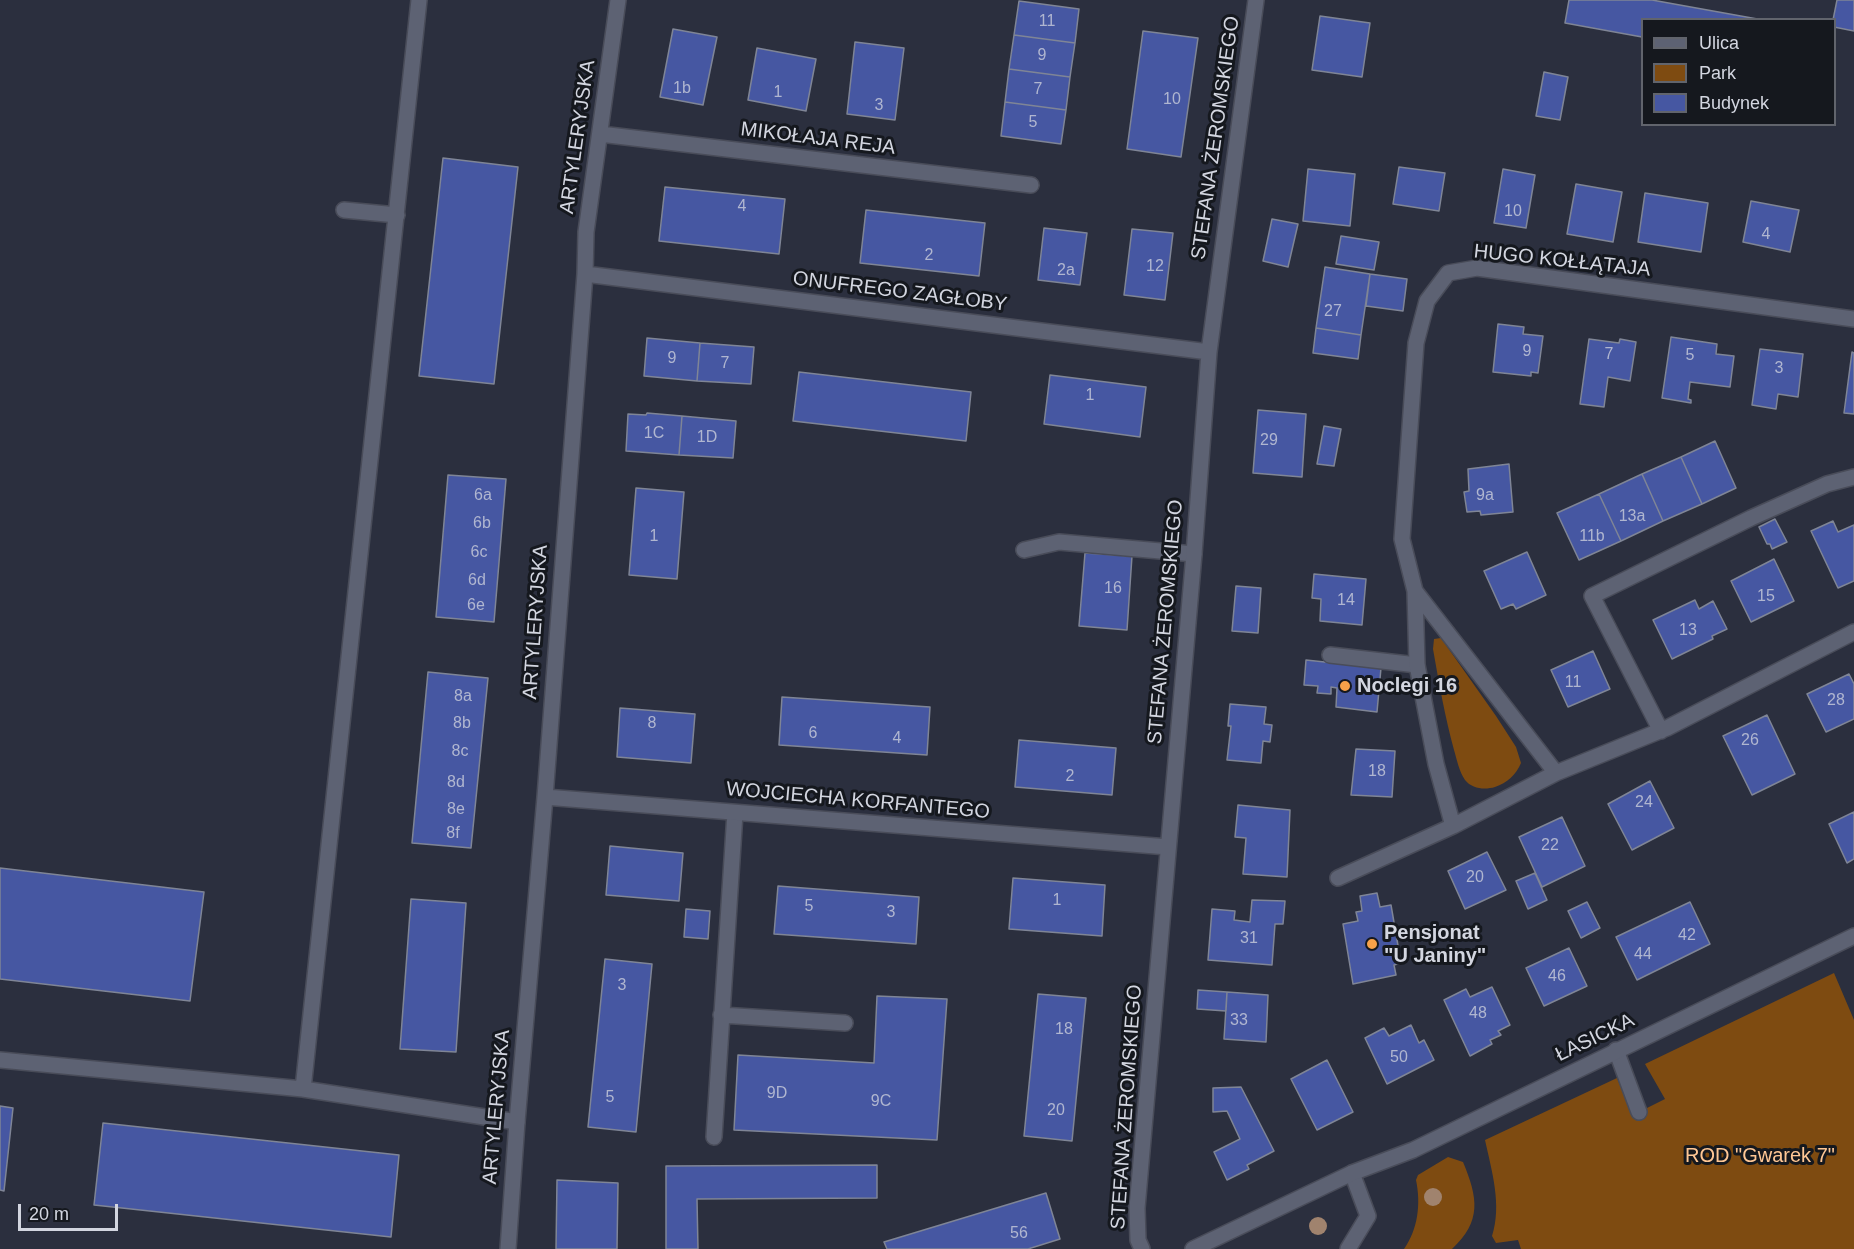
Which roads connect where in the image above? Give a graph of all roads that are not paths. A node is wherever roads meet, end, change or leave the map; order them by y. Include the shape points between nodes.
1 (418, 0) edge
2 (618, 0) edge
3 (1256, 0) edge
4 (600, 134) junction
5 (1031, 185) dead end
6 (344, 210) dead end
7 (397, 214) junction
8 (585, 274) junction
9 (1854, 319) edge
10 (1209, 352) junction
11 (1854, 477) edge
12 (1024, 550) dead end
13 (1194, 554) junction
14 (1415, 591) junction
15 (1854, 632) edge
16 (1330, 655) dead end
17 (1417, 665) junction
18 (1661, 731) junction
19 (1557, 773) junction
20 (545, 797) junction
21 (735, 813) junction
22 (1453, 826) junction
23 (1168, 847) junction
24 (1338, 878) dead end
25 (1854, 936) edge
26 (721, 1015) junction
27 (844, 1023) dead end
28 (1616, 1050) junction
29 (0, 1060) edge
30 (303, 1089) junction
31 (1640, 1112) dead end
32 (517, 1122) junction
33 (714, 1137) dead end
34 (1352, 1173) junction
35 (1196, 1248) edge
36 (508, 1249) edge
37 (1142, 1249) edge
38 (1348, 1249) edge

1 - 7 street
2 - 4 street, ARTYLERYJSKA
3 - 10 street, STEFANA ŻEROMSKIEGO
4 - 5 street, MIKOŁAJA REJA
4 - 8 street, ARTYLERYJSKA via 586,232
6 - 7 street
7 - 30 street
8 - 10 street, ONUFREGO ZAGŁOBY
8 - 20 street, ARTYLERYJSKA
9 - 14 street, HUGO KOŁŁĄTAJA via 1477,268 1448,273 1426,301 1416,344 1402,539
10 - 13 street, STEFANA ŻEROMSKIEGO
11 - 18 street via 1827,484 1751,518 1592,596
12 - 13 street via 1059,542
13 - 23 street, STEFANA ŻEROMSKIEGO
14 - 17 street, HUGO KOŁŁĄTAJA
14 - 19 street, HUGO KOŁŁĄTAJA
15 - 18 street
16 - 17 street
17 - 22 street, HUGO KOŁŁĄTAJA via 1436,764
18 - 19 street
19 - 22 street
20 - 21 street, WOJCIECHA KORFANTEGO
20 - 32 street, ARTYLERYJSKA
21 - 23 street, WOJCIECHA KORFANTEGO
21 - 26 street
22 - 24 street
23 - 37 street, STEFANA ŻEROMSKIEGO via 1137,1208
25 - 28 street, ŁASICKA
26 - 27 street
26 - 33 street
28 - 31 street
28 - 34 street, ŁASICKA via 1413,1150
29 - 30 street
30 - 32 street
32 - 36 street, ARTYLERYJSKA
34 - 35 street, ŁASICKA
34 - 38 street via 1368,1215

